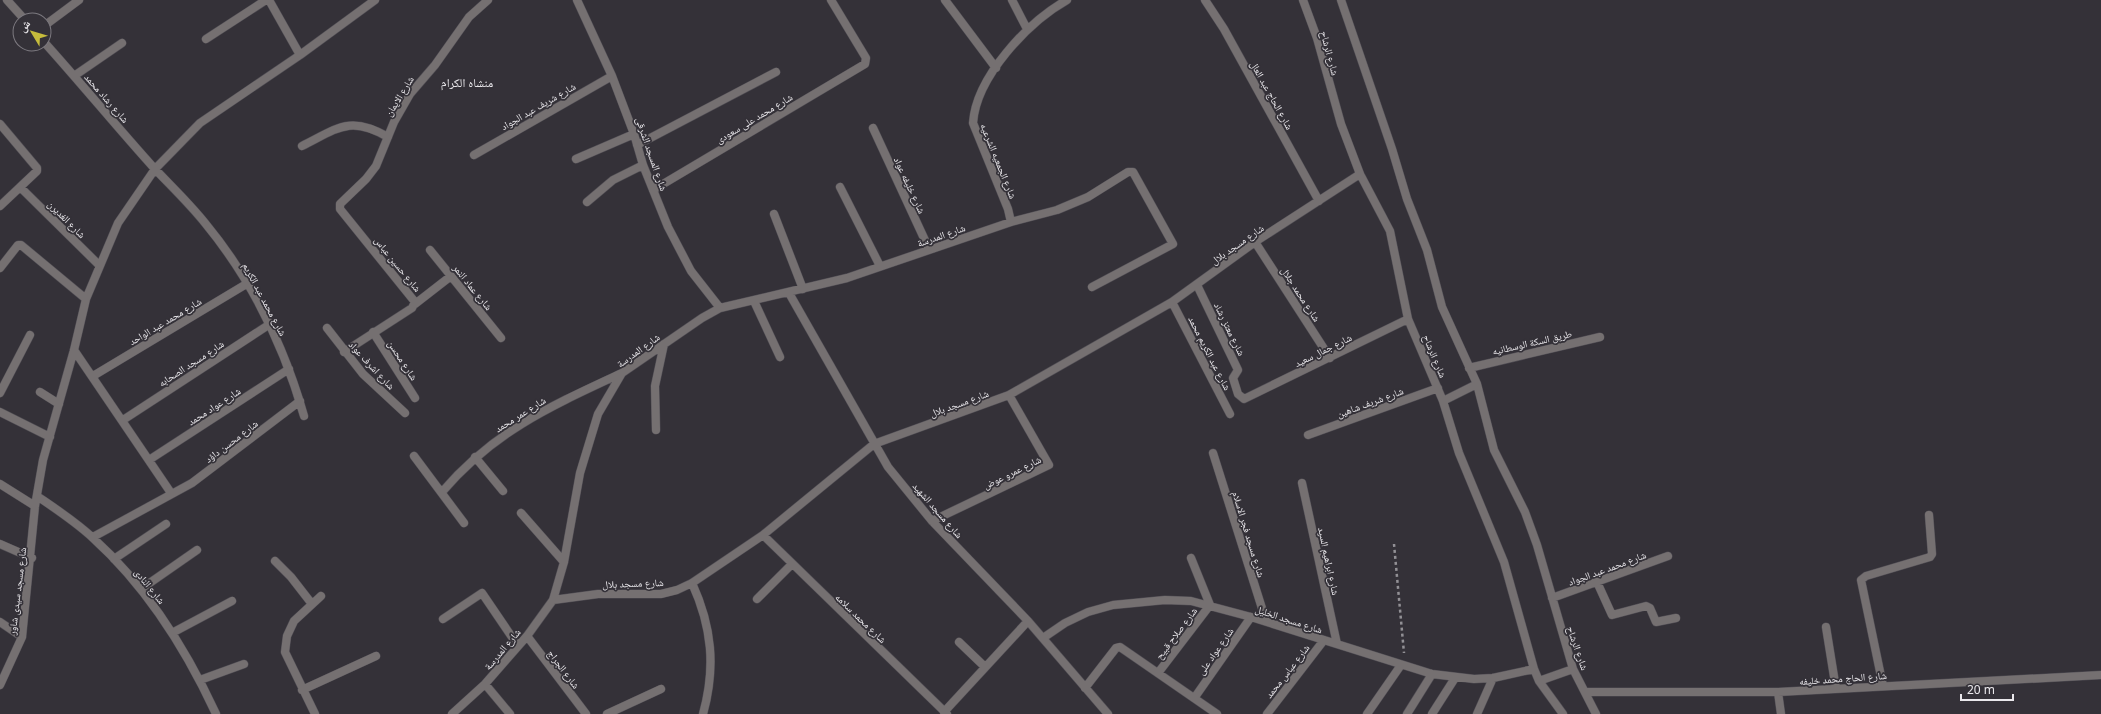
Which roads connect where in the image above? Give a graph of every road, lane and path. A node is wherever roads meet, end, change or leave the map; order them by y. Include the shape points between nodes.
1 (7, 0) edge
2 (79, 0) edge
3 (267, 0) edge
4 (375, 0) edge
5 (488, 0) edge
6 (831, 0) edge
7 (945, 0) edge
8 (1012, 0) edge
9 (1205, 0) edge
10 (1303, 0) edge
11 (1341, 0) edge
12 (579, 1) edge
13 (1063, 1) edge
14 (18, 12) edge
15 (52, 20) edge
16 (1027, 29) junction
17 (206, 39) dead end
18 (122, 43) dead end
19 (52, 51) edge
20 (300, 55) junction
21 (996, 68) junction
22 (776, 72) dead end
23 (74, 76) junction
24 (612, 76) junction
25 (0, 124) edge
26 (873, 128) dead end
27 (634, 134) junction
28 (388, 137) junction
29 (637, 145) junction
30 (302, 146) dead end
31 (474, 155) dead end
32 (576, 159) dead end
33 (643, 165) junction
34 (154, 168) junction
35 (1360, 174) junction
36 (20, 187) junction
37 (840, 187) dead end
38 (653, 190) junction
39 (1319, 201) junction
40 (587, 202) dead end
41 (0, 206) edge
42 (340, 209) joint
43 (774, 214) dead end
44 (1011, 222) junction
45 (1255, 242) junction
46 (929, 249) junction
47 (430, 250) dead end
48 (99, 265) junction
49 (880, 266) junction
50 (0, 268) edge
51 (451, 276) junction
52 (248, 284) junction
53 (1197, 284) junction
54 (1092, 288) dead end
55 (803, 289) junction
56 (790, 293) junction
57 (86, 299) junction
58 (754, 301) junction
59 (1172, 302) junction
60 (415, 304) junction
61 (720, 308) junction
62 (1408, 319) junction
63 (270, 324) junction
64 (327, 328) dead end
65 (373, 332) junction
66 (30, 335) dead end
67 (1600, 337) dead end
68 (501, 338) dead end
69 (664, 344) junction
70 (74, 350) junction
71 (344, 352) junction
72 (780, 357) dead end
73 (1330, 358) junction
74 (1469, 368) junction
75 (289, 369) junction
76 (622, 373) junction
77 (93, 376) junction
78 (1474, 386) junction
79 (1438, 388) junction
80 (40, 392) dead end
81 (0, 393) edge
82 (1009, 396) junction
83 (416, 398) dead end
84 (1247, 398) joint
85 (1447, 399) junction
86 (300, 401) junction
87 (59, 404) junction
88 (0, 412) edge
89 (405, 413) dead end
90 (1230, 414) dead end
91 (304, 416) dead end
92 (123, 420) junction
93 (656, 430) dead end
94 (1308, 435) dead end
95 (50, 437) junction
96 (874, 444) junction
97 (1213, 453) dead end
98 (414, 456) dead end
99 (475, 457) junction
100 (149, 460) junction
101 (1302, 483) dead end
102 (0, 484) edge
103 (503, 491) dead end
104 (442, 492) junction
105 (171, 493) junction
106 (37, 496) junction
107 (36, 506) junction
108 (521, 513) dead end
109 (1929, 515) dead end
110 (932, 521) junction
111 (464, 523) dead end
112 (166, 524) dead end
113 (763, 535) junction
114 (93, 537) junction
115 (0, 544) edge
116 (1394, 544) dead end
117 (197, 550) dead end
118 (1668, 556) dead end
119 (32, 558) junction
120 (1191, 558) dead end
121 (114, 559) junction
122 (275, 561) dead end
123 (564, 562) junction
124 (792, 564) junction
125 (1597, 582) junction
126 (692, 583) junction
127 (141, 589) junction
128 (321, 596) dead end
129 (1552, 598) junction
130 (757, 599) dead end
131 (553, 600) junction
132 (232, 601) dead end
133 (312, 604) junction
134 (1210, 605) junction
135 (1251, 617) junction
136 (443, 618) dead end
137 (1676, 618) dead end
138 (1028, 621) junction
139 (1266, 621) junction
140 (0, 622) edge
141 (1826, 627) dead end
142 (172, 633) junction
143 (527, 636) junction
144 (22, 637) junction
145 (1043, 638) junction
146 (1324, 640) junction
147 (959, 642) dead end
148 (1337, 644) junction
149 (518, 646) junction
150 (376, 656) dead end
151 (244, 664) dead end
152 (1403, 665) junction
153 (985, 667) junction
154 (1534, 669) junction
155 (1573, 669) junction
156 (1158, 673) junction
157 (1432, 674) junction
158 (2101, 675) edge
159 (1455, 678) junction
160 (1493, 678) junction
161 (200, 680) junction
162 (1543, 680) junction
163 (485, 684) junction
164 (0, 685) edge
165 (1883, 686) junction
166 (1085, 688) junction
167 (661, 689) dead end
168 (1836, 689) junction
169 (302, 690) junction
170 (1586, 692) junction
171 (1778, 692) junction
172 (1195, 697) junction
173 (945, 713) edge
174 (216, 714) edge
175 (315, 714) edge
176 (452, 714) edge
177 (510, 714) edge
178 (586, 714) edge
179 (607, 714) edge
180 (704, 714) edge
181 (1108, 714) edge
182 (1217, 714) edge
183 (1267, 714) edge
184 (1367, 714) edge
185 (1407, 714) edge
186 (1432, 714) edge
187 (1478, 714) edge
188 (1563, 714) edge
189 (1596, 714) edge
190 (1781, 714) edge

1 - 14 street
2 - 15 street
3 - 17 street
3 - 20 street
4 - 20 street, شارع مسجد سيدى شاور
5 - 28 street, شارع الايمان via 469,17 435,65 410,94
6 - 38 street, شارع محمد على سعودى via 866,58 865,64
7 - 21 street
8 - 16 street
9 - 39 street, شارع الحاج عبد العال via 1224,29
10 - 35 street, شارع الرشاح via 1317,38 1333,99
11 - 74 street, شارع الرشاح via 1407,199 1427,250 1442,307
12 - 24 street, شارع المسجد الشرقى
13 - 16 street, شارع الجمعيه الشرعيه
16 - 21 street, شارع الجمعيه الشرعيه
18 - 23 street
19 - 23 street, شارع رشاد محمد
20 - 34 street, شارع مسجد سيدى شاور via 200,123
21 - 44 street, شارع الجمعيه الشرعيه via 974,110 973,123
22 - 29 street
23 - 34 street, شارع رشاد محمد
24 - 27 street, شارع المسجد الشرقى
24 - 31 street, شارع شريف عبد الجواد
25 - 36 street via 36,165 37,171
26 - 46 street, شارع خليفه عواد
27 - 29 street, شارع المسجد الشرقى
27 - 32 street
28 - 30 street via 371,127 349,125
28 - 42 street, شارع الايمان via 376,166 366,179 342,200
29 - 33 street, شارع المسجد الشرقى
33 - 38 street, شارع المسجد الشرقى
33 - 40 street via 613,180
34 - 48 street, شارع مسجد سيدى شاور via 118,223
34 - 52 street, شارع محمد عبد الكريم via 205,223
35 - 39 street, شارع مسجد بلال
35 - 62 street, شارع الرشاح via 1390,231
36 - 41 street
36 - 48 street, شارع الغديرن
37 - 49 street
38 - 61 street, شارع المسجد الشرقى via 668,227 691,271
39 - 45 street, شارع مسجد بلال
42 - 60 street, شارع حسين عباس
43 - 55 street
44 - 46 street, شارع المدرسة
44 - 54 street, شارع المدرسة via 1064,208 1088,197 1128,172 1134,173 1173,244
45 - 53 street, شارع مسجد بلال
45 - 73 street, شارع محمد جلال
46 - 49 street, شارع المدرسة
47 - 51 street, شارع عماد النمر
48 - 57 street, شارع مسجد سيدى شاور
49 - 55 street, شارع المدرسة via 847,278
50 - 57 street via 18,245 21,245
51 - 60 street
51 - 68 street, شارع عماد النمر
52 - 63 street, شارع محمد عبد الكريم
52 - 77 street, شارع محمد عبد الواحد
53 - 59 street, شارع مسجد بلال
53 - 84 street, شارع معتز رشاد via 1238,370 1233,378 1238,394 1241,398
55 - 56 street, شارع المدرسة
56 - 58 street, شارع المدرسة
56 - 96 street, شارع مسجد الشهيد
57 - 70 street, شارع مسجد سيدى شاور
58 - 61 street, شارع المدرسة
58 - 72 street
59 - 82 street, شارع مسجد بلال
59 - 90 street, شارع عبد الكريم محمد
60 - 65 street, شارع حسين عباس
61 - 69 street, شارع المدرسة
62 - 73 street, شارع جمال سعيد
62 - 79 street, شارع الرشاح
63 - 75 street, شارع محمد عبد الكريم
63 - 92 street, شارع مسجد الصحابه
64 - 71 street, شارع اشرف عواد
65 - 71 street, شارع حسين عباس
65 - 83 street, شارع محسن
66 - 81 street
67 - 74 street, طريق السكة الوسطانيه
69 - 76 street, شارع المدرسة
69 - 93 street via 655,386
70 - 77 street
70 - 87 street, شارع مسجد سيدى شاور
71 - 89 street, شارع اشرف عواد via 383,394
73 - 84 street, شارع جمال سعيد
74 - 78 street, شارع الرشاح
75 - 86 street, شارع محمد عبد الكريم
75 - 100 street, شارع عواد محمد
76 - 99 street, شارع عمر محمد via 535,414
76 - 123 street, شارع المدرسة via 598,414 580,473
77 - 92 street
78 - 85 street
78 - 129 street, شارع الرشاح via 1494,450 1538,544
79 - 85 street, شارع الرشاح
79 - 94 street, شارع شريف شاهين
80 - 87 street
82 - 96 street, شارع مسجد بلال
82 - 110 street, شارع عمرو عوض via 1049,465
85 - 154 street, شارع الرشاح via 1459,453 1504,562
86 - 91 street, شارع محمد عبد الكريم
86 - 105 street, شارع محسن داؤد via 192,483
87 - 95 street, شارع مسجد سيدى شاور
88 - 95 street
92 - 100 street
95 - 106 street, شارع مسجد سيدى شاور
96 - 110 street, شارع مسجد الشهيد via 888,467
96 - 113 street, شارع مسجد بلال
97 - 139 street, شارع مسجد فجر الاسلام
98 - 104 street
99 - 103 street
99 - 104 street, شارع عمر محمد
100 - 105 street
101 - 148 street, شارع ابراهيم السيد
102 - 107 street
104 - 111 street
105 - 114 street, شارع محسن داؤد
106 - 107 street, شارع مسجد سيدى شاور
106 - 114 street, شارع النادى
107 - 119 street, شارع مسجد سيدى شاور
108 - 123 street
109 - 165 street via 1932,554 1930,557 1866,576 1861,580
110 - 138 street, شارع مسجد الشهيد
112 - 121 street
113 - 124 street, شارع محمد سلامه
113 - 126 street, شارع مسجد بلال
114 - 121 street, شارع النادى
115 - 119 street
116 - 152 path
117 - 127 street
118 - 125 street, شارع محمد عبد الجواد
119 - 144 street, شارع مسجد سيدى شاور
120 - 134 street
121 - 127 street, شارع النادى
122 - 133 street
123 - 131 street, شارع المدرسة
124 - 130 street
124 - 173 street, شارع محمد سلامه
125 - 129 street, شارع محمد عبد الجواد
125 - 137 street via 1612,615 1646,606 1650,608 1653,620 1657,623
126 - 131 street, شارع مسجد بلال via 661,594 598,594
126 - 180 street via 702,605 711,651
127 - 142 street, شارع النادى
128 - 133 street
129 - 155 street, شارع الرشاح
131 - 143 street, شارع المدرسة
132 - 142 street
133 - 169 street via 294,621 287,636 285,652
134 - 135 street, شارع مسجد الخليل
134 - 145 street, شارع مسجد الخليل via 1165,600 1113,605 1088,612
134 - 156 street, شارع صلاح قبيح
135 - 139 street, شارع مسجد الخليل
135 - 172 street, شارع عواد على
136 - 149 street via 482,593
138 - 145 street, شارع مسجد الشهيد
138 - 153 street
139 - 146 street, شارع مسجد الخليل
140 - 144 street
141 - 168 street
142 - 161 street, شارع النادى
143 - 149 street, شارع المدرسة
143 - 178 street, شارع الجراج
144 - 164 street, شارع مسجد سيدى شاور
145 - 166 street, شارع مسجد الشهيد
146 - 148 street, شارع مسجد الخليل
146 - 183 street, شارع عباس محمد
147 - 153 street
148 - 152 street, شارع مسجد الخليل
149 - 163 street, شارع المدرسة
150 - 169 street
151 - 161 street
152 - 157 street, شارع مسجد الخليل
152 - 184 street
153 - 173 street
154 - 160 street, شارع مسجد الخليل
154 - 162 street, شارع الرشاح
155 - 162 street
155 - 170 street, شارع الرشاح
156 - 166 street via 1119,647
156 - 172 street
157 - 159 street, شارع مسجد الخليل
157 - 185 street
158 - 165 street, شارع الحاج محمد خليفه
159 - 160 street, شارع مسجد الخليل
159 - 186 street
160 - 187 street
161 - 174 street, شارع النادى
162 - 188 street, شارع الرشاح
163 - 176 street, شارع المدرسة
163 - 177 street
165 - 168 street, شارع الحاج محمد خليفه
166 - 181 street, شارع مسجد الشهيد
167 - 179 street
168 - 171 street, شارع الحاج محمد خليفه
169 - 175 street
170 - 171 street, شارع الحاج محمد خليفه
170 - 189 street, شارع الرشاح
171 - 190 street
172 - 182 street

